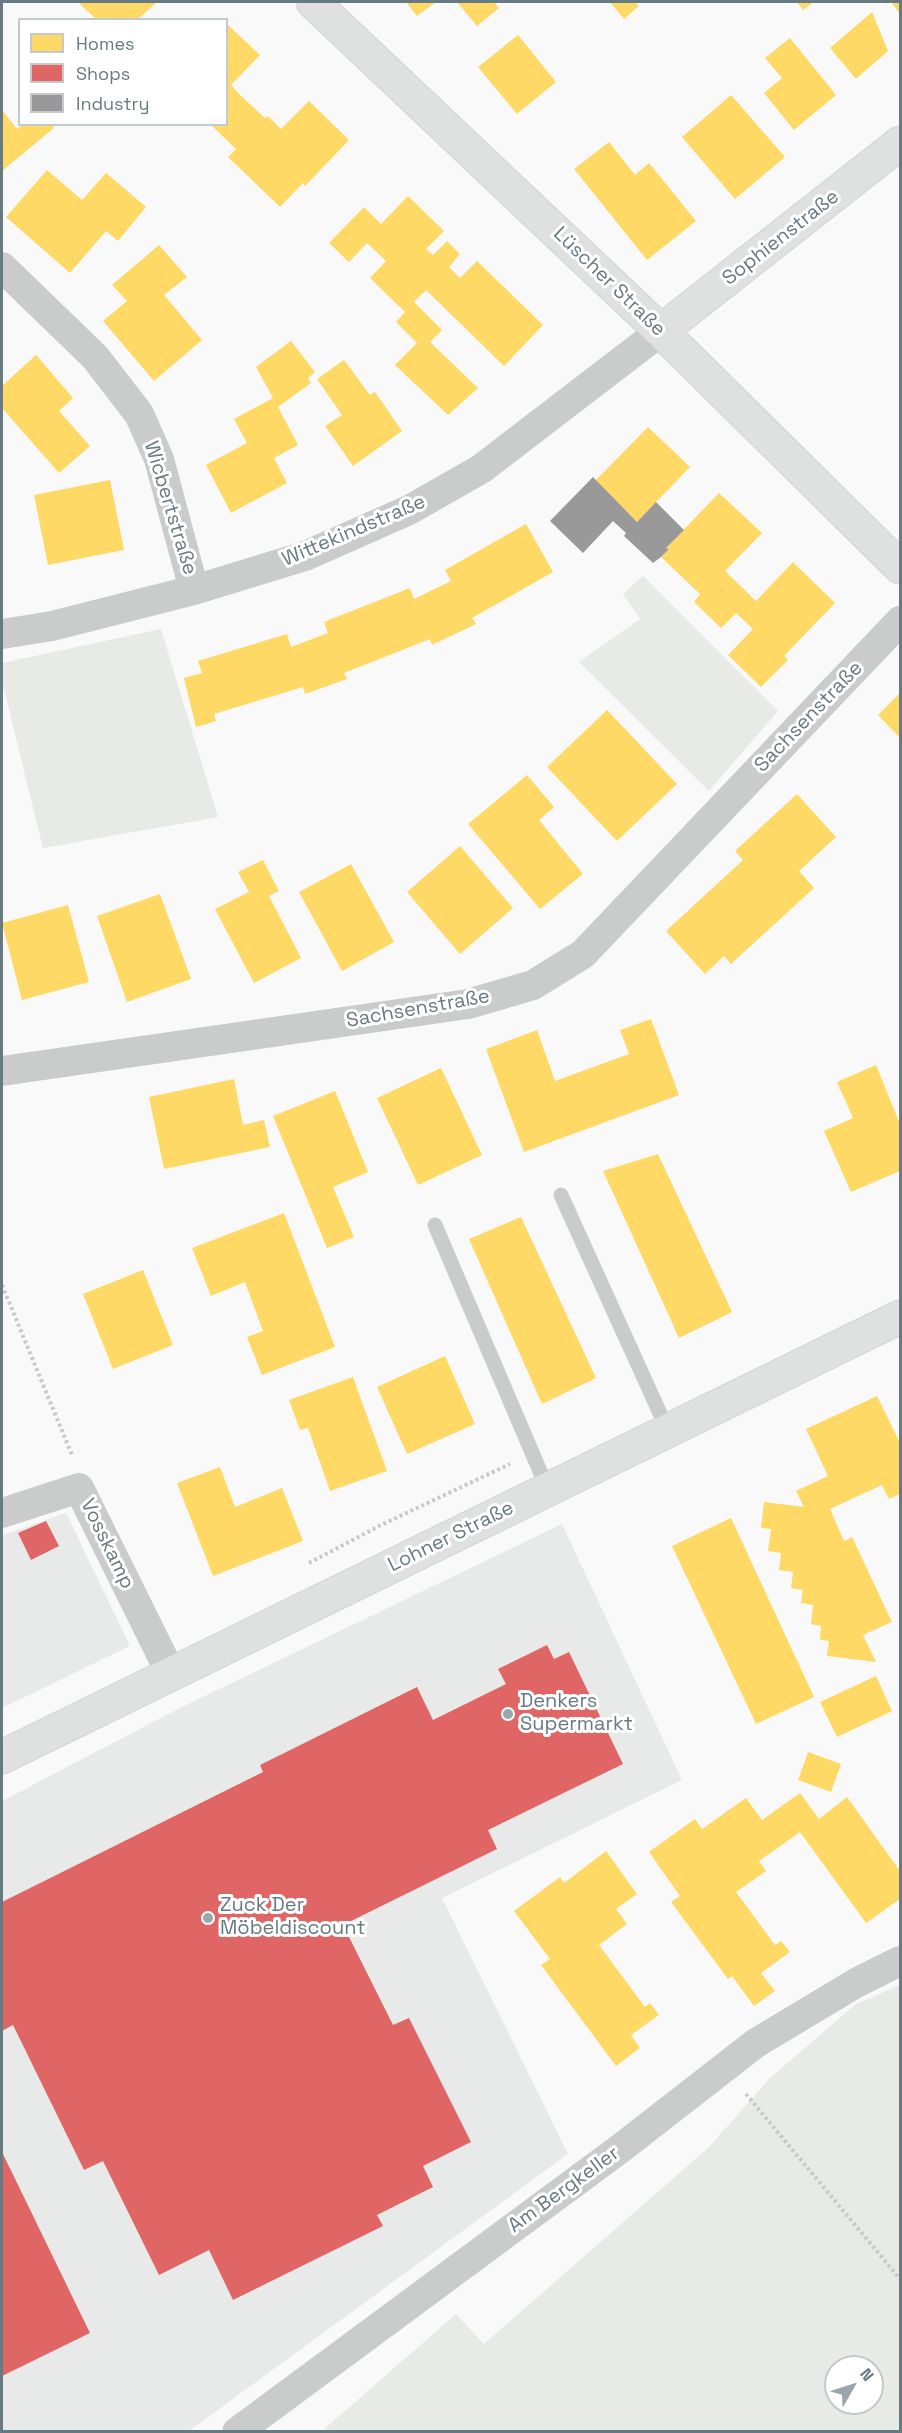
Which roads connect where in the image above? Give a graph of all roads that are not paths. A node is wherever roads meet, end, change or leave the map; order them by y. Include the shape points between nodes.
1 (313, 2) edge
2 (900, 143) edge
3 (2, 267) edge
4 (661, 331) junction
5 (900, 567) edge
6 (194, 590) junction
7 (900, 621) edge
8 (2, 634) edge
9 (2, 1071) edge
10 (561, 1195) dead end
11 (435, 1225) dead end
12 (900, 1317) edge
13 (668, 1431) junction
14 (548, 1490) junction
15 (2, 1513) edge
16 (171, 1674) junction
17 (2, 1757) edge
18 (900, 1960) edge
19 (237, 2432) edge

1 - 4 street, Lüscher Straße
2 - 4 street, Sophienstraße
3 - 6 street, Wicbertstraße via 96,357 139,414 159,459
4 - 5 street, Lüscher Straße
4 - 6 street, Wittekindstraße via 481,469 409,510 305,556
6 - 8 street, Wittekindstraße via 52,626
7 - 9 street, Sachsenstraße via 583,954 533,985 468,1004
10 - 13 lane
11 - 14 lane
12 - 13 street, Lohner Straße
13 - 14 street, Lohner Straße
14 - 16 street, Lohner Straße
15 - 16 street, Vosskamp via 79,1488
16 - 17 street, Lohner Straße
18 - 19 street, Am Bergkeller via 756,2043 621,2148

